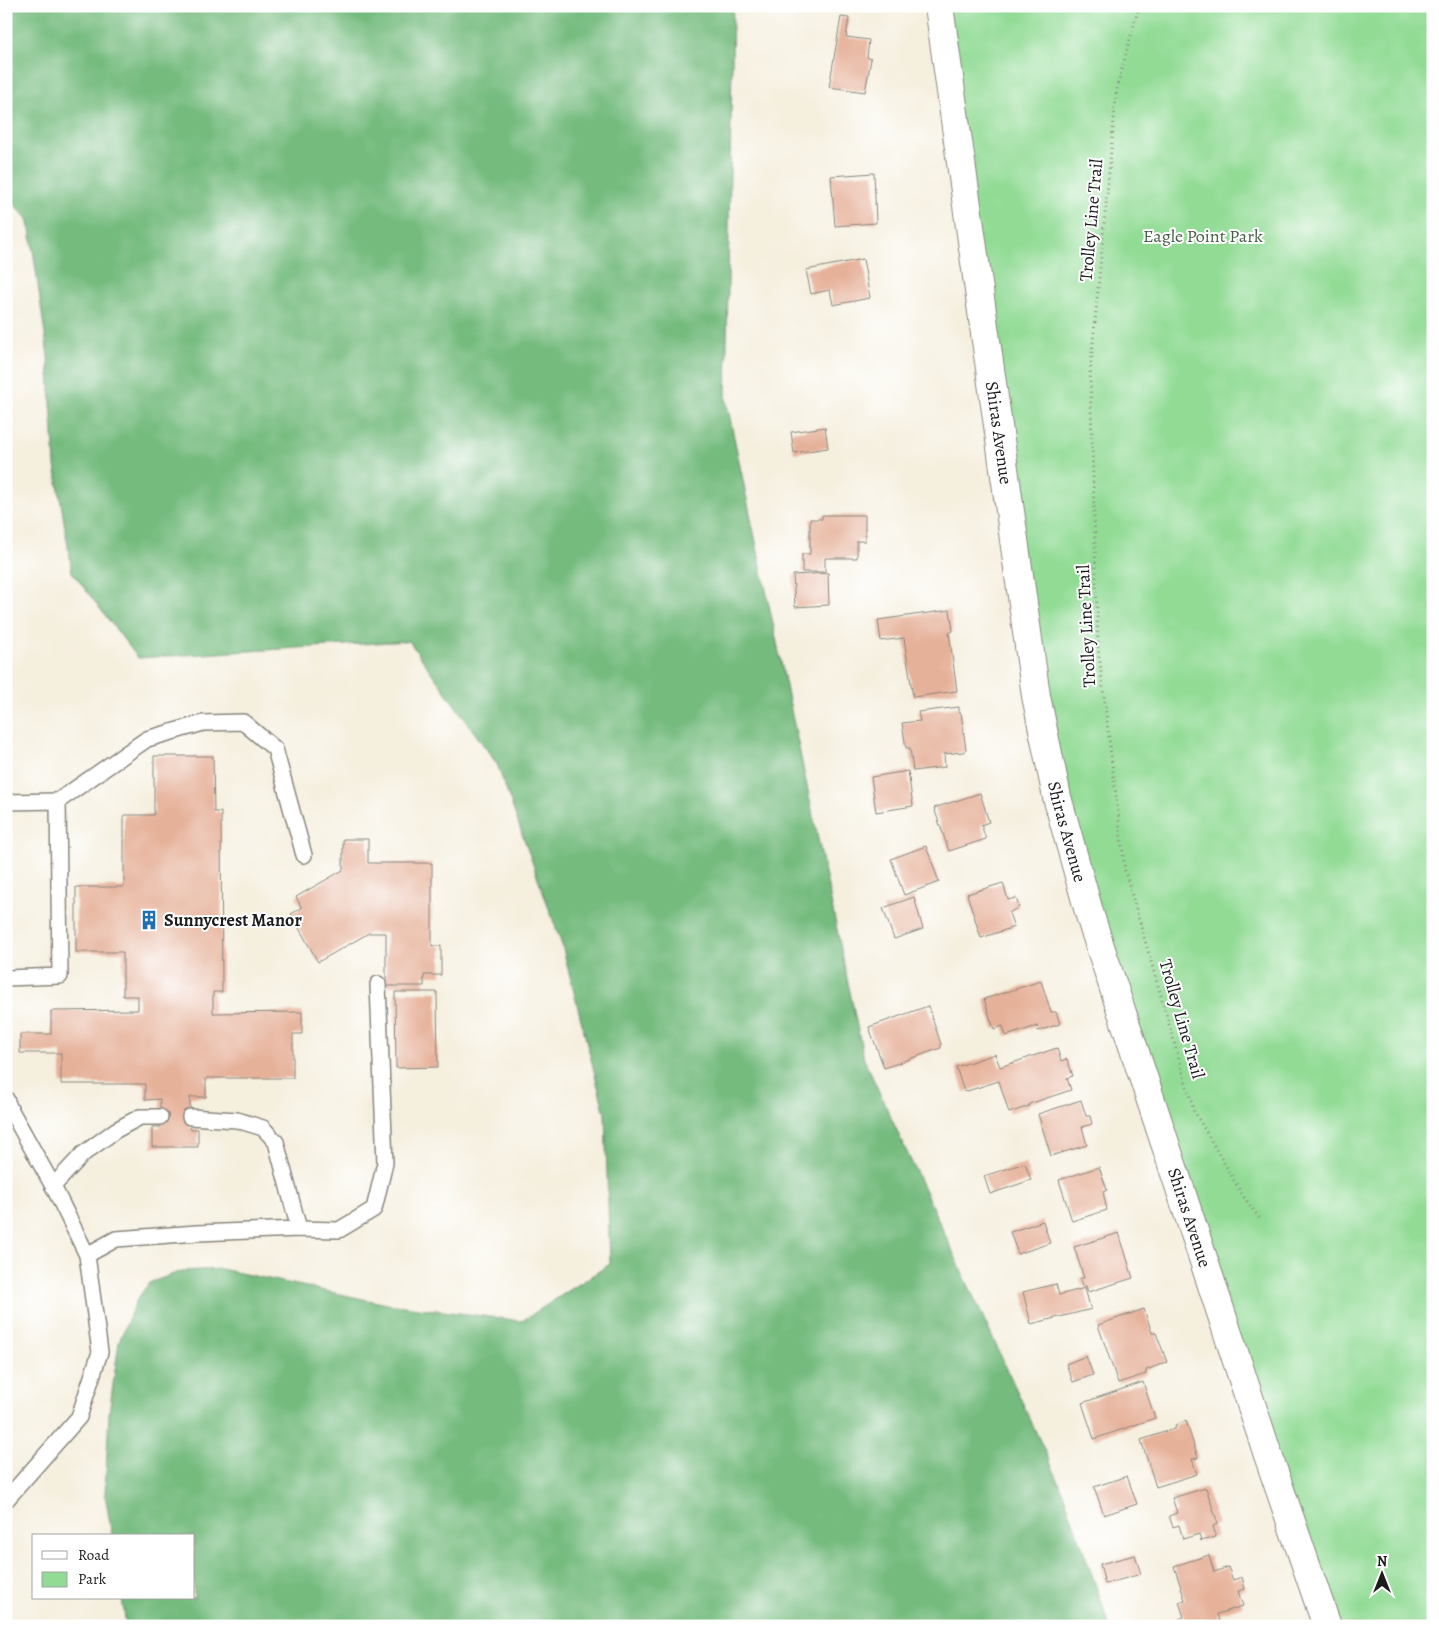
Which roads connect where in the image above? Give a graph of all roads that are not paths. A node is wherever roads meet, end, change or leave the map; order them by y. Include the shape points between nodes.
1 (939, 6) edge
2 (58, 801) junction
3 (6, 802) edge
4 (304, 855) dead end
5 (6, 978) edge
6 (378, 984) dead end
7 (6, 1098) edge
8 (160, 1117) dead end
9 (190, 1117) dead end
10 (53, 1186) junction
11 (299, 1228) junction
12 (87, 1255) junction
13 (6, 1500) edge
14 (1327, 1626) edge

1 - 14 street, Shiras Avenue via 1036,696 1057,797 1091,919
2 - 3 lane
2 - 4 lane via 147,739 203,723 243,722 274,749
2 - 5 lane via 60,976
6 - 11 lane via 385,1163 374,1209 339,1230
7 - 10 lane
8 - 10 lane via 140,1117 116,1130 83,1154
9 - 11 lane via 237,1120 263,1128 276,1142
10 - 12 lane
11 - 12 lane via 116,1239
12 - 13 lane via 100,1352 79,1417

